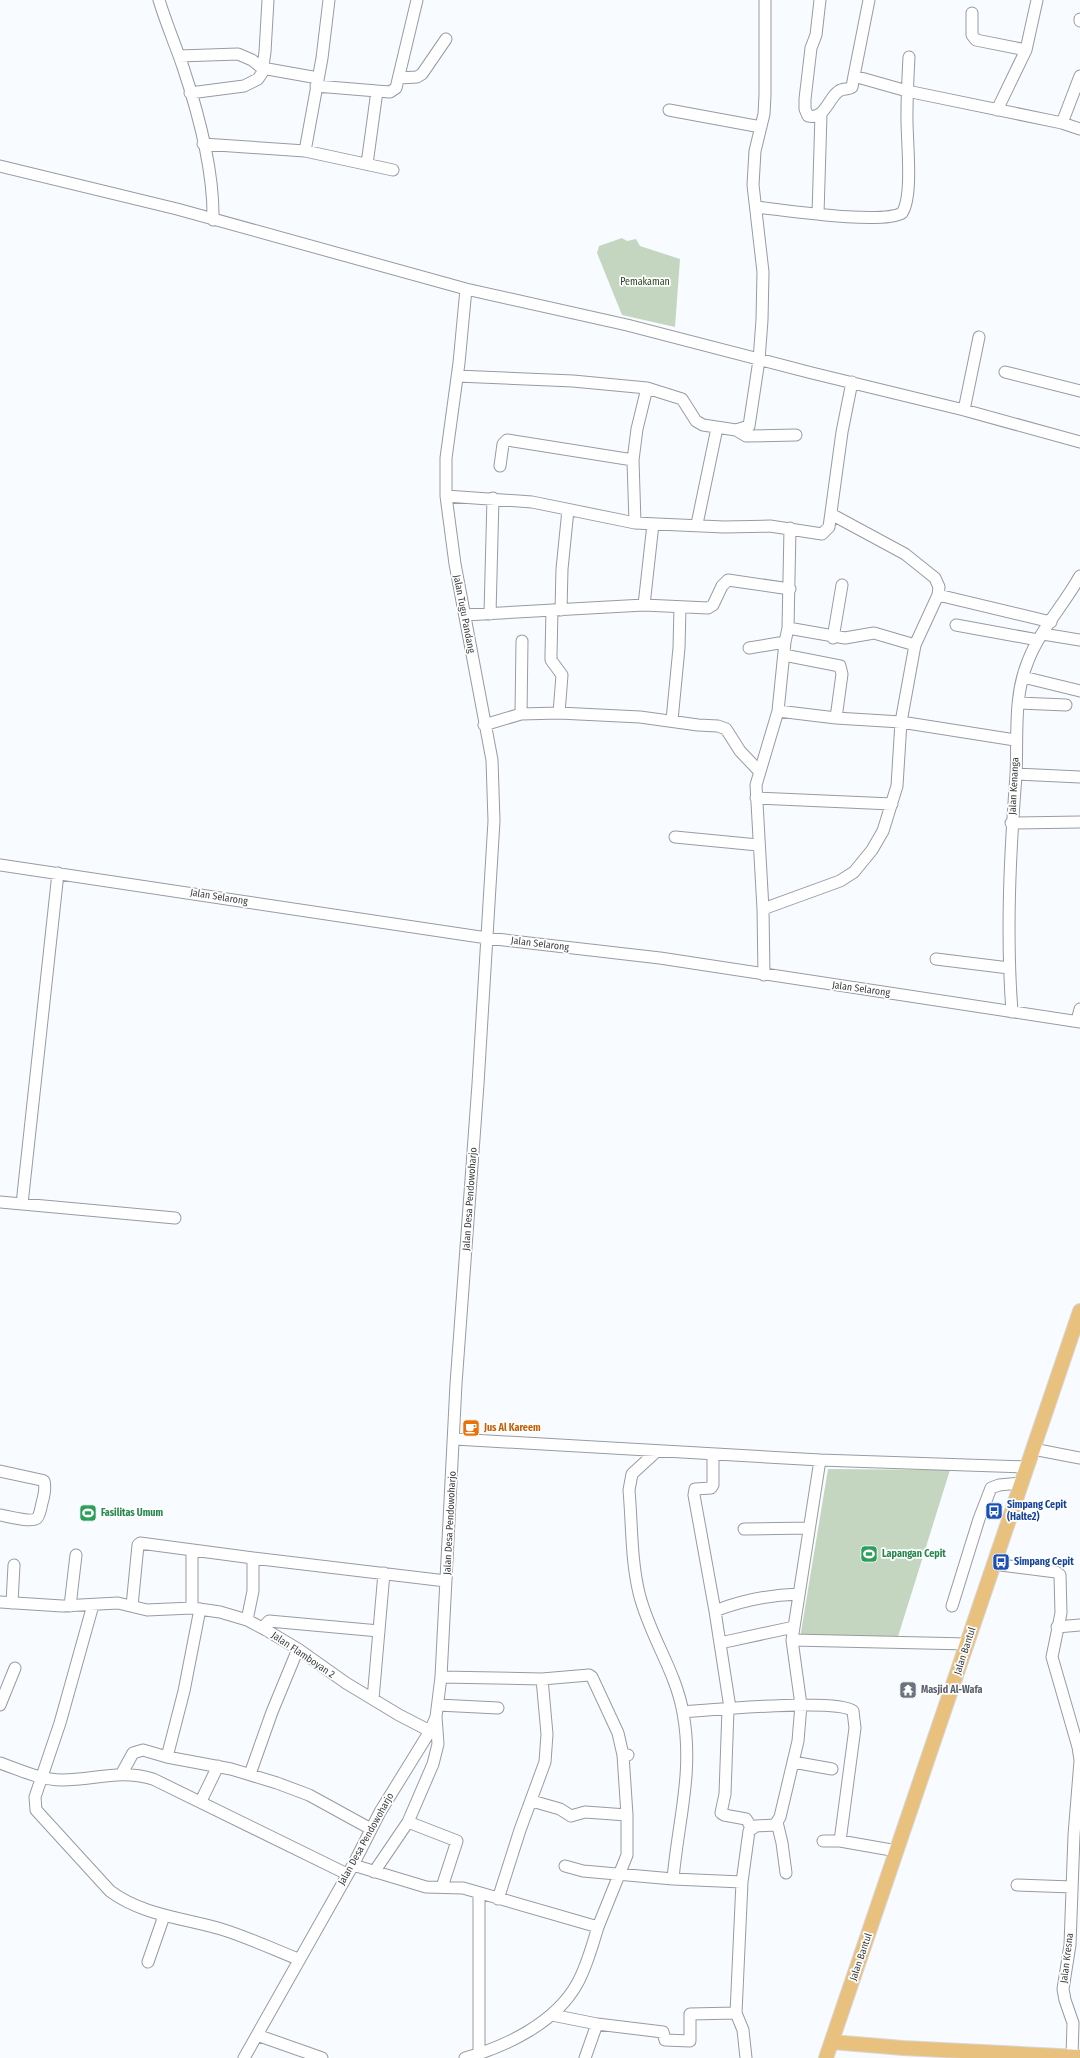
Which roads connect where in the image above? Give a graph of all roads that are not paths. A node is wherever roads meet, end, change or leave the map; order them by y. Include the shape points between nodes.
1 (159, 0) edge
2 (268, 0) edge
3 (329, 0) edge
4 (417, 0) edge
5 (765, 0) edge
6 (820, 0) edge
7 (869, 0) edge
8 (1037, 0) edge
9 (972, 13) dead end
10 (446, 39) dead end
11 (1026, 50) junction
12 (179, 56) junction
13 (909, 57) dead end
14 (262, 68) junction
15 (854, 76) junction
16 (1080, 76) edge
17 (399, 78) junction
18 (317, 82) junction
19 (377, 91) junction
20 (907, 91) junction
21 (190, 93) junction
22 (669, 110) dead end
23 (997, 110) junction
24 (821, 114) junction
25 (1062, 123) junction
26 (761, 128) junction
27 (1080, 129) edge
28 (203, 144) junction
29 (305, 151) junction
30 (367, 164) junction
31 (0, 166) edge
32 (393, 170) dead end
33 (756, 207) junction
34 (818, 214) junction
35 (213, 220) junction
36 (466, 289) junction
37 (979, 337) dead end
38 (759, 360) junction
39 (1005, 372) dead end
40 (457, 376) junction
41 (852, 382) junction
42 (647, 388) junction
43 (1080, 391) edge
44 (964, 410) junction
45 (717, 428) junction
46 (736, 430) junction
47 (796, 436) dead end
48 (1080, 442) edge
49 (633, 460) junction
50 (500, 466) dead end
51 (446, 496) junction
52 (493, 498) junction
53 (568, 510) junction
54 (831, 514) junction
55 (635, 523) junction
56 (653, 524) junction
57 (697, 524) junction
58 (790, 528) junction
59 (1080, 576) edge
60 (842, 584) dead end
61 (790, 589) junction
62 (938, 595) junction
63 (644, 605) junction
64 (680, 606) junction
65 (557, 610) junction
66 (490, 614) junction
67 (465, 615) junction
68 (1050, 622) junction
69 (956, 624) dead end
70 (788, 628) junction
71 (1040, 637) junction
72 (833, 638) junction
73 (1080, 640) edge
74 (522, 641) dead end
75 (785, 642) junction
76 (915, 645) junction
77 (750, 648) dead end
78 (784, 655) junction
79 (1023, 677) junction
80 (1080, 691) edge
81 (1019, 703) junction
82 (1066, 705) dead end
83 (778, 711) junction
84 (559, 713) junction
85 (521, 714) junction
86 (836, 718) junction
87 (672, 720) junction
88 (900, 722) junction
89 (484, 725) junction
90 (1015, 740) junction
91 (759, 770) junction
92 (1016, 774) junction
93 (1080, 777) edge
94 (756, 798) junction
95 (892, 804) junction
96 (1011, 822) junction
97 (1080, 822) edge
98 (675, 837) dead end
99 (758, 845) junction
100 (0, 865) edge
101 (58, 873) junction
102 (762, 909) junction
103 (487, 938) junction
104 (936, 959) dead end
105 (1009, 968) junction
106 (764, 975) junction
107 (1080, 1008) edge
108 (1012, 1012) junction
109 (1079, 1022) edge
110 (0, 1202) edge
111 (22, 1204) junction
112 (175, 1218) dead end
113 (1080, 1311) edge
114 (455, 1439) junction
115 (1033, 1449) junction
116 (656, 1451) junction
117 (713, 1454) junction
118 (1080, 1458) edge
119 (820, 1460) junction
120 (1027, 1467) junction
121 (0, 1471) edge
122 (1021, 1483) junction
123 (0, 1515) edge
124 (809, 1528) junction
125 (744, 1529) dead end
126 (192, 1550) junction
127 (76, 1555) dead end
128 (253, 1558) junction
129 (993, 1564) junction
130 (14, 1565) dead end
131 (384, 1573) junction
132 (446, 1581) junction
133 (799, 1594) junction
134 (0, 1602) edge
135 (12, 1603) junction
136 (93, 1605) junction
137 (70, 1606) junction
138 (132, 1606) junction
139 (952, 1606) dead end
140 (196, 1608) junction
141 (715, 1611) junction
142 (247, 1620) junction
143 (1080, 1626) edge
144 (794, 1627) junction
145 (1057, 1627) junction
146 (266, 1630) junction
147 (379, 1631) junction
148 (792, 1640) junction
149 (720, 1643) junction
150 (968, 1644) junction
151 (298, 1648) junction
152 (15, 1668) dead end
153 (441, 1677) junction
154 (542, 1679) junction
155 (373, 1699) junction
156 (438, 1704) junction
157 (0, 1705) edge
158 (801, 1705) junction
159 (498, 1708) dead end
160 (729, 1709) junction
161 (683, 1712) junction
162 (436, 1717) junction
163 (430, 1731) junction
164 (167, 1757) junction
165 (1080, 1761) edge
166 (793, 1762) junction
167 (0, 1763) edge
168 (218, 1766) junction
169 (832, 1769) dead end
170 (122, 1773) junction
171 (250, 1774) junction
172 (42, 1777) junction
173 (201, 1801) junction
174 (532, 1801) junction
175 (627, 1815) junction
176 (408, 1822) junction
177 (777, 1822) junction
178 (751, 1828) junction
179 (371, 1829) junction
180 (1077, 1835) edge
181 (823, 1841) dead end
182 (840, 1841) junction
183 (897, 1851) junction
184 (565, 1866) dead end
185 (350, 1869) junction
186 (374, 1872) junction
187 (786, 1873) dead end
188 (620, 1874) junction
189 (673, 1879) junction
190 (742, 1882) junction
191 (1017, 1885) dead end
192 (442, 1886) junction
193 (1072, 1887) junction
194 (479, 1894) junction
195 (498, 1899) junction
196 (164, 1916) junction
197 (598, 1927) junction
198 (298, 1959) junction
199 (148, 1962) dead end
200 (736, 2013) junction
201 (552, 2014) junction
202 (840, 2018) junction
203 (597, 2024) junction
204 (257, 2035) junction
205 (832, 2042) junction
206 (860, 2045) junction
207 (479, 2054) junction
208 (1076, 2057) edge
209 (244, 2058) edge
210 (322, 2058) edge
211 (465, 2058) edge
212 (585, 2058) edge
213 (746, 2058) edge
214 (827, 2058) edge

1 - 12 street
2 - 14 street
3 - 18 street
4 - 17 street
5 - 26 street via 765,95
6 - 24 street via 816,35 811,48 805,109 808,116 816,117
7 - 15 street
8 - 11 street
9 - 11 street via 972,35 976,40
10 - 17 street via 422,74
11 - 23 street
12 - 14 street via 238,54
12 - 21 street
13 - 20 street
14 - 18 street
14 - 21 street via 262,73 252,84
15 - 20 street
15 - 24 street via 852,87 839,91
16 - 25 street
17 - 19 street via 396,88 390,92
18 - 19 street
18 - 29 street
19 - 30 street
20 - 23 street
20 - 34 street via 908,186 907,203 902,213 891,218
21 - 28 street
22 - 26 street
23 - 25 street
24 - 34 street
25 - 27 street
26 - 33 street via 754,165
28 - 29 street
28 - 35 street via 213,198
29 - 30 street
30 - 32 street
31 - 35 street
33 - 34 street
33 - 38 street via 763,272
35 - 36 street
36 - 38 street via 627,325
36 - 40 street, Jalan Tugu Pandang
37 - 44 street
38 - 41 street
38 - 46 street via 750,421 745,428
39 - 43 street
40 - 42 street via 573,381
40 - 51 street, Jalan Tugu Pandang via 446,458
41 - 44 street
41 - 54 street via 842,432
42 - 45 street via 678,397 699,423
42 - 49 street
44 - 48 street
45 - 46 street
45 - 57 street
46 - 47 street via 746,436
49 - 50 street via 507,440 502,444
49 - 55 street
51 - 52 street
51 - 67 street, Jalan Tugu Pandang
52 - 53 street via 532,502
52 - 66 street
53 - 55 street
53 - 65 street
54 - 58 street via 828,530 822,534
54 - 62 street via 905,554 935,578 939,586
55 - 56 street
56 - 57 street
56 - 63 street
57 - 58 street
58 - 61 street
59 - 68 street, Jalan Kenanga
60 - 72 street
61 - 64 street via 728,580 722,586 713,605 699,608
61 - 70 street
62 - 68 street
62 - 76 street
63 - 64 street
63 - 65 street
64 - 87 street
65 - 66 street
65 - 84 street via 551,660 562,675
66 - 67 street
67 - 89 street, Jalan Tugu Pandang
68 - 71 street, Jalan Kenanga
69 - 71 street
70 - 72 street
70 - 75 street
71 - 73 street
71 - 79 street, Jalan Kenanga
72 - 76 street via 874,633
74 - 85 street
75 - 77 street
75 - 78 street
76 - 88 street
78 - 83 street
78 - 86 street via 840,666 842,674
79 - 80 street
79 - 81 street, Jalan Kenanga
81 - 82 street
81 - 90 street, Jalan Kenanga
83 - 86 street
83 - 91 street
84 - 85 street
84 - 87 street via 640,716
85 - 89 street
86 - 88 street
87 - 91 street via 723,727
88 - 90 street
88 - 95 street via 897,786
89 - 103 street, Jalan Tugu Pandang via 492,760 494,788
90 - 92 street, Jalan Kenanga
91 - 94 street
92 - 93 street
92 - 96 street, Jalan Kenanga
94 - 95 street
94 - 99 street
95 - 102 street via 884,831 854,872 840,881
96 - 97 street
96 - 105 street, Jalan Kenanga
98 - 99 street
99 - 102 street
100 - 101 street, Jalan Selarong
101 - 103 street, Jalan Selarong
101 - 111 street
102 - 106 street
103 - 106 street, Jalan Selarong via 660,958
103 - 114 street, Jalan Desa Pendowoharjo via 457,1376
104 - 105 street
105 - 108 street, Jalan Kenanga
106 - 108 street, Jalan Selarong
107 - 109 street
108 - 109 street, Jalan Selarong
110 - 111 street
111 - 112 street
113 - 115 main road, Jalan Bantul
114 - 116 street
114 - 132 street, Jalan Desa Pendowoharjo
115 - 118 street
115 - 120 main road, Jalan Bantul
116 - 117 street
116 - 161 street via 630,1477 636,1574 639,1594 674,1682
117 - 119 street
117 - 141 street via 713,1485 711,1488 695,1489 694,1495
119 - 120 street
119 - 124 street
120 - 122 main road, Jalan Bantul
121 - 123 street via 41,1480 44,1483 38,1517 30,1520
122 - 129 main road, Jalan Bantul
122 - 139 street via 991,1488
124 - 125 street
124 - 133 street
126 - 128 street
126 - 138 street via 142,1542 139,1544
126 - 140 street
127 - 137 street
128 - 131 street
128 - 142 street via 253,1591
129 - 145 street, Jalan Kresna via 1059,1574 1061,1613
129 - 150 main road, Jalan Bantul
130 - 135 street
131 - 132 street
131 - 147 street
132 - 153 street, Jalan Desa Pendowoharjo
133 - 141 street via 771,1596
133 - 144 street
134 - 135 street, Jalan Flamboyan 2
135 - 137 street, Jalan Flamboyan 2
136 - 137 street, Jalan Flamboyan 2
136 - 138 street, Jalan Flamboyan 2 via 118,1603
136 - 172 street
138 - 140 street, Jalan Flamboyan 2 via 147,1610
140 - 142 street, Jalan Flamboyan 2
140 - 164 street via 184,1691
141 - 149 street
142 - 146 street, Jalan Flamboyan 2
143 - 145 street
144 - 148 street
144 - 149 street
145 - 165 street, Jalan Kresna via 1052,1657
146 - 147 street via 266,1624 270,1621
146 - 151 street, Jalan Flamboyan 2
147 - 155 street
148 - 150 street
148 - 158 street
149 - 160 street
150 - 183 main road, Jalan Bantul
151 - 155 street, Jalan Flamboyan 2
151 - 171 street
152 - 157 street
153 - 154 street
153 - 156 street, Jalan Desa Pendowoharjo
154 - 174 street via 546,1714 545,1762
154 - 175 street via 584,1675 592,1677 626,1755
155 - 163 street, Jalan Flamboyan 2
156 - 159 street
156 - 162 street, Jalan Desa Pendowoharjo
158 - 160 street
158 - 166 street via 798,1741
158 - 182 street via 840,1707 853,1711 855,1728
160 - 161 street
160 - 178 street via 722,1813 746,1819
161 - 189 street via 688,1768 685,1800 675,1849
162 - 163 street, Jalan Desa Pendowoharjo
162 - 176 street via 438,1744 434,1764
163 - 179 street, Jalan Desa Pendowoharjo
164 - 168 street
164 - 170 street via 138,1751 130,1756
165 - 180 street, Jalan Kresna
166 - 169 street
166 - 177 street
167 - 172 street
168 - 171 street
168 - 173 street
170 - 172 street via 70,1779
170 - 173 street via 153,1778
171 - 179 street via 310,1795
172 - 196 street via 34,1802 39,1816 110,1891 129,1903
173 - 185 street
174 - 175 street via 560,1809 571,1816 585,1812
174 - 195 street
175 - 188 street via 627,1855
176 - 186 street
176 - 192 street via 457,1841
177 - 178 street
177 - 187 street
178 - 190 street
179 - 185 street, Jalan Desa Pendowoharjo
180 - 193 street, Jalan Kresna
181 - 182 street
182 - 183 street
183 - 202 main road, Jalan Bantul
184 - 188 street via 583,1871
185 - 186 street
185 - 198 street, Jalan Desa Pendowoharjo
186 - 192 street via 426,1887
188 - 189 street
188 - 197 street
189 - 190 street
190 - 200 street
191 - 193 street
192 - 194 street via 463,1888
193 - 208 street, Jalan Kresna via 1070,1945 1064,1989 1073,2023
194 - 195 street
194 - 207 street
195 - 197 street
196 - 198 street via 230,1932
196 - 199 street
197 - 201 street via 588,1960 576,1985
198 - 204 street, Jalan Desa Pendowoharjo
200 - 203 street via 690,2014 690,2041 665,2040 663,2032 659,2031
200 - 213 street via 743,2030
201 - 203 street
201 - 207 street via 519,2037
202 - 205 main road, Jalan Bantul
202 - 206 main road via 844,2035
203 - 212 street
204 - 209 street, Jalan Desa Pendowoharjo
204 - 210 street
205 - 206 main road
205 - 214 main road, Jalan Bantul
206 - 208 main road
206 - 214 main road via 844,2047
207 - 211 street

